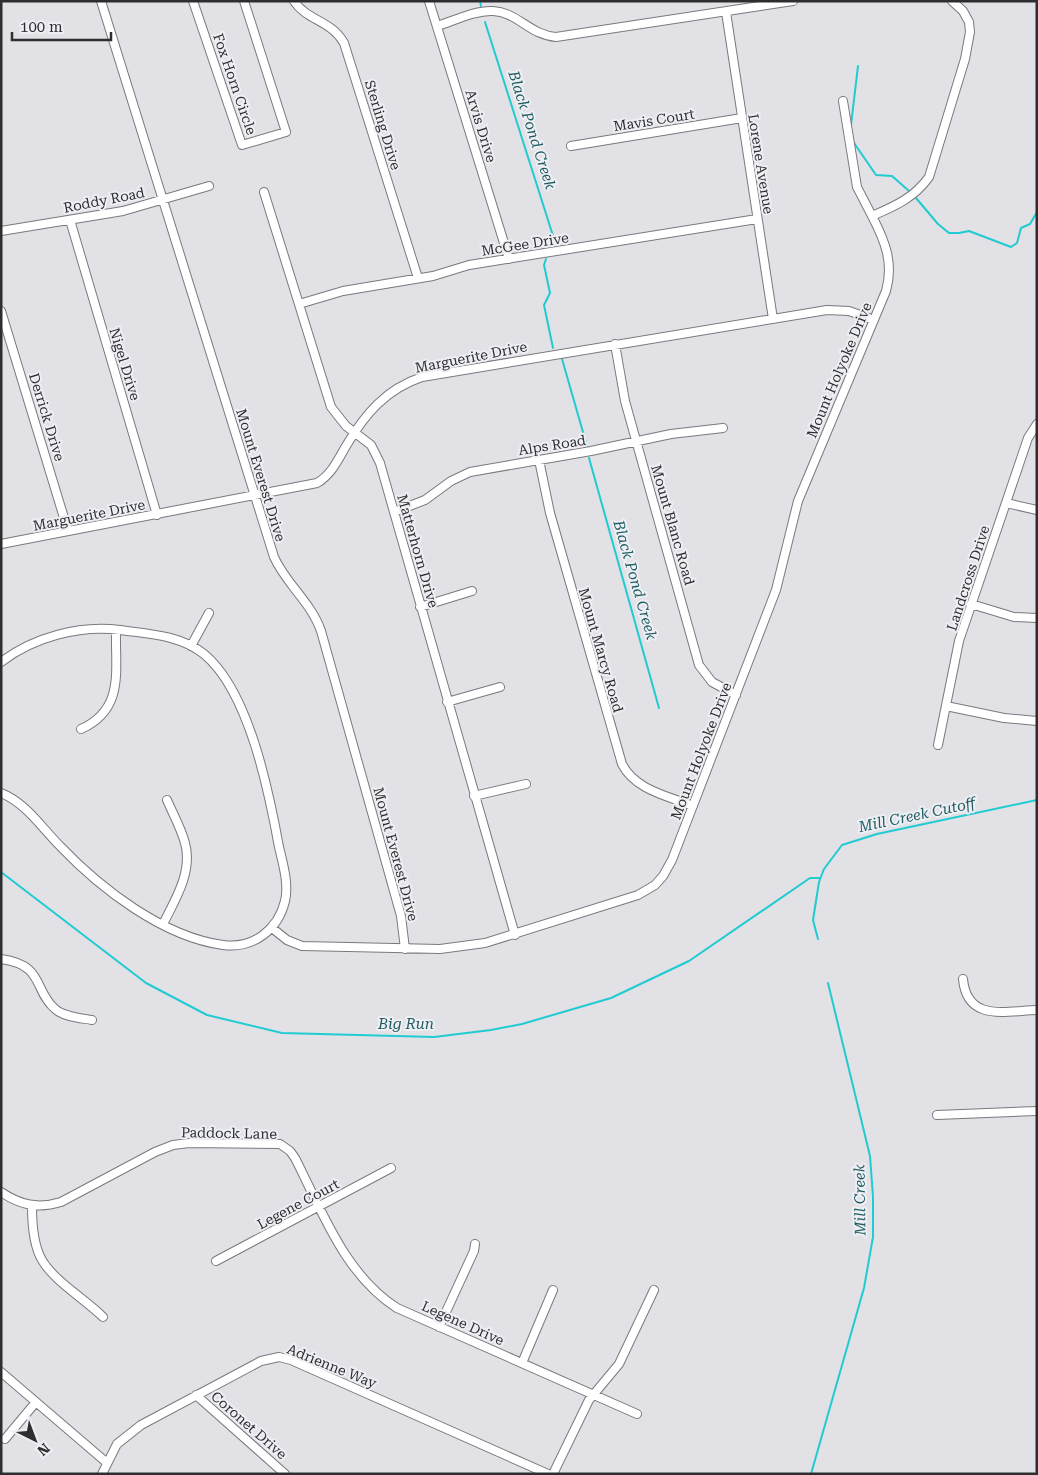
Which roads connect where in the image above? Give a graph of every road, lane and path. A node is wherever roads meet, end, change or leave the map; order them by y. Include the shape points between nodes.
1 (101, 1) edge
2 (193, 1) edge
3 (244, 1) edge
4 (294, 1) edge
5 (429, 1) edge
6 (793, 1) edge
7 (952, 1) edge
8 (726, 12) junction
9 (437, 26) junction
10 (843, 101) dead end
11 (742, 118) junction
12 (571, 146) dead end
13 (209, 186) dead end
14 (264, 192) dead end
15 (162, 200) junction
16 (872, 216) junction
17 (757, 219) junction
18 (70, 220) junction
19 (1, 231) edge
20 (509, 258) junction
21 (418, 278) junction
22 (298, 304) junction
23 (1, 311) edge
24 (773, 319) junction
25 (874, 320) junction
26 (615, 344) junction
27 (1037, 424) edge
28 (723, 428) dead end
29 (354, 432) junction
30 (636, 442) junction
31 (538, 460) junction
32 (254, 496) junction
33 (1006, 503) junction
34 (1037, 510) edge
35 (394, 512) junction
36 (157, 515) junction
37 (68, 532) junction
38 (1, 544) edge
39 (472, 591) dead end
40 (972, 604) junction
41 (420, 607) junction
42 (209, 612) dead end
43 (1037, 618) edge
44 (116, 630) junction
45 (191, 646) junction
46 (1, 662) edge
47 (500, 687) dead end
48 (736, 695) junction
49 (447, 702) junction
50 (946, 706) junction
51 (1037, 721) edge
52 (80, 729) dead end
53 (938, 745) dead end
54 (526, 784) dead end
55 (1, 792) edge
56 (474, 796) junction
57 (167, 800) dead end
58 (693, 806) junction
59 (162, 924) junction
60 (272, 928) junction
61 (515, 935) junction
62 (405, 949) junction
63 (1, 960) edge
64 (963, 979) dead end
65 (1037, 1010) edge
66 (92, 1020) dead end
67 (1037, 1111) edge
68 (937, 1115) dead end
69 (390, 1168) dead end
70 (1, 1192) edge
71 (32, 1206) junction
72 (320, 1206) junction
73 (475, 1244) dead end
74 (216, 1262) dead end
75 (553, 1290) dead end
76 (654, 1290) dead end
77 (103, 1316) dead end
78 (439, 1327) junction
79 (522, 1363) junction
80 (1, 1372) edge
81 (196, 1395) junction
82 (594, 1395) junction
83 (36, 1402) junction
84 (638, 1414) dead end
85 (5, 1439) dead end
86 (106, 1462) junction
87 (102, 1474) edge
88 (286, 1474) edge
89 (548, 1474) edge
90 (553, 1474) edge

1 - 15 street, Mount Everest Drive
2 - 3 street, Fox Horn Circle via 242,145 286,132
4 - 21 street, Sterling Drive via 302,11 333,28 344,43
5 - 9 street, Arvis Drive
6 - 8 street
7 - 16 street via 963,11 970,32 929,177 903,202
8 - 9 street via 556,37 536,33 510,16 495,11
8 - 11 street, Lorene Avenue
9 - 20 street, Arvis Drive
10 - 16 street via 857,187
11 - 12 street, Mavis Court
11 - 17 street, Lorene Avenue
13 - 15 street, Roddy Road
14 - 22 street, Matterhorn Drive
15 - 18 street, Roddy Road
15 - 32 street, Mount Everest Drive
16 - 25 street, Mount Holyoke Drive via 887,246 889,281
17 - 20 street, McGee Drive
17 - 24 street, Lorene Avenue
18 - 19 street, Roddy Road
18 - 36 street, Nigel Drive
20 - 21 street, McGee Drive
21 - 22 street, McGee Drive
22 - 29 street, Matterhorn Drive via 331,407
23 - 37 street, Derrick Drive
24 - 25 street, Marguerite Drive via 836,309
24 - 26 street, Marguerite Drive
25 - 48 street, Mount Holyoke Drive via 798,500 776,590
26 - 29 street, Marguerite Drive via 422,377 383,398
26 - 30 street, Mount Blanc Road
27 - 33 street, Landcross Drive via 1028,438
28 - 30 street, Alps Road
29 - 32 street, Marguerite Drive via 334,468 322,480 309,486
29 - 35 street, Matterhorn Drive via 368,441 376,453
30 - 31 street, Alps Road
30 - 48 street, Mount Blanc Road via 699,665 712,682
31 - 35 street, Alps Road via 464,474 425,500
31 - 58 street, Mount Marcy Road via 550,513 622,764 628,775 643,786
32 - 36 street, Marguerite Drive
32 - 62 street, Mount Everest Drive via 279,568 307,603 321,631 402,916
33 - 34 street
33 - 40 street, Landcross Drive
35 - 41 street, Matterhorn Drive
36 - 37 street, Marguerite Drive
37 - 38 street, Marguerite Drive
39 - 41 street
40 - 43 street via 1014,617
40 - 50 street, Landcross Drive
41 - 49 street, Matterhorn Drive
42 - 45 street
44 - 45 street via 165,636
44 - 46 street via 104,628 50,637 25,646
44 - 52 street via 112,702 101,717
45 - 60 street via 211,660 230,686 249,729 270,798 286,882 286,900
47 - 49 street
48 - 58 street, Mount Holyoke Drive
49 - 56 street, Matterhorn Drive
50 - 51 street
50 - 53 street, Landcross Drive
54 - 56 street
55 - 59 street via 25,808 91,876 142,914
56 - 61 street, Matterhorn Drive
57 - 59 street via 185,843 186,854 180,889
58 - 61 street, Mount Holyoke Drive via 666,870 649,889 626,900
59 - 60 street via 226,946 256,940
60 - 62 street, Mount Holyoke Drive via 287,940 302,946
61 - 62 street, Mount Holyoke Drive via 453,949
63 - 66 street via 15,962 36,976 47,999 60,1012
64 - 65 street via 971,1002 981,1010
67 - 68 street
69 - 72 street, Legene Court
70 - 71 street, Paddock Lane via 16,1202
71 - 72 street, Paddock Lane via 61,1202 164,1148 189,1143 285,1146 295,1158
71 - 77 street via 42,1261
72 - 74 street, Legene Court
72 - 78 street, Legene Drive via 349,1261 372,1289 397,1308
73 - 78 street
75 - 79 street
76 - 82 street via 619,1364
78 - 79 street, Legene Drive
79 - 82 street, Legene Drive
80 - 83 street
81 - 86 street, Adrienne Way via 130,1432
81 - 88 street, Coronet Drive
81 - 89 street, Adrienne Way via 261,1361 284,1357
82 - 84 street, Legene Drive
82 - 90 street via 571,1433
83 - 85 street
83 - 86 street
86 - 87 street, Adrienne Way

